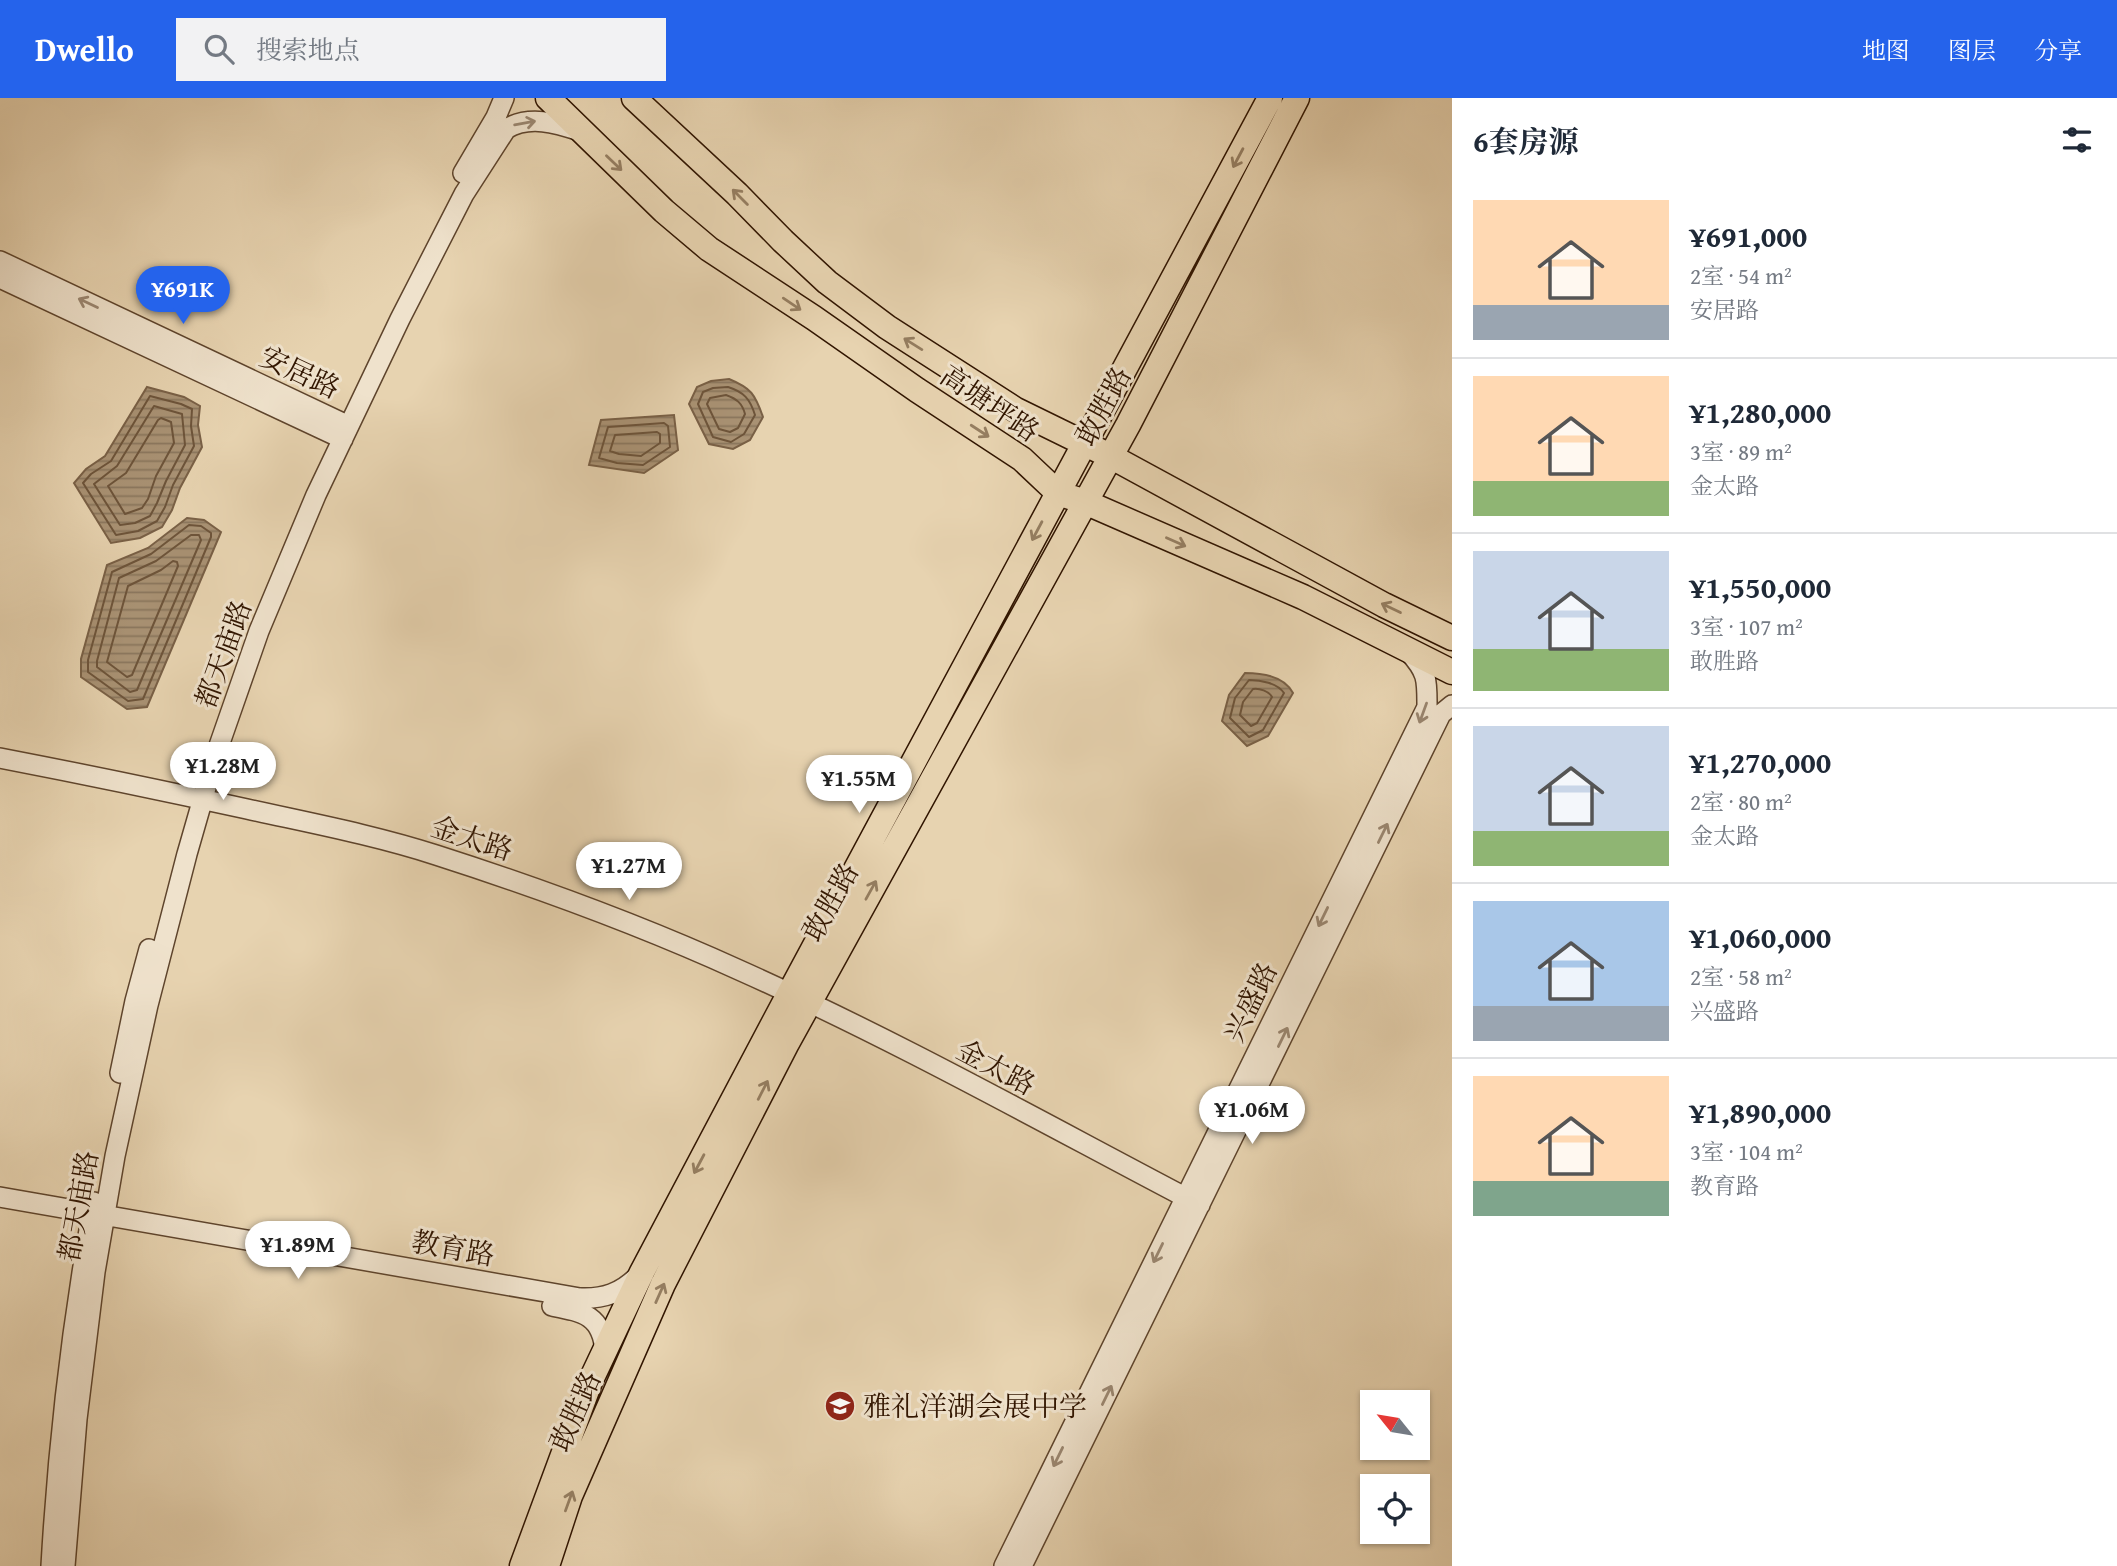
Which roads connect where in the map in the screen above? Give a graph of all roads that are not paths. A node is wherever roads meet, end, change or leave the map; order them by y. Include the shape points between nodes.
1 (504, 98) edge
2 (548, 98) edge
3 (634, 98) edge
4 (1270, 98) edge
5 (1297, 98) edge
6 (582, 131) junction
7 (0, 261) edge
8 (0, 278) edge
9 (341, 430) junction
10 (1084, 444) junction
11 (1111, 456) junction
12 (1058, 493) junction
13 (1085, 502) junction
14 (1424, 624) junction
15 (1452, 624) edge
16 (1452, 638) edge
17 (1409, 651) junction
18 (1452, 672) edge
19 (1452, 705) edge
20 (0, 758) edge
21 (0, 772) edge
22 (196, 804) junction
23 (796, 1003) junction
24 (0, 1197) edge
25 (1190, 1207) junction
26 (0, 1208) edge
27 (97, 1220) junction
28 (642, 1272) junction
29 (605, 1351) junction
30 (51, 1566) edge
31 (65, 1566) edge
32 (523, 1566) edge
33 (547, 1566) edge
34 (1004, 1566) edge
35 (1022, 1566) edge

1 - 9 street, 都天庙路 via 454,188
2 - 6 main road, 高塘坪路
10 -> 3 main road, 高塘坪路 via 1016,410 887,327 827,282
4 -> 10 main road, 敢胜路
5 - 11 main road, 敢胜路
9 -> 6 street, 都天庙路 via 464,194 506,129 538,121
6 -> 12 main road, 高塘坪路 via 709,249 1022,458
9 -> 7 street, 安居路
8 - 9 street, 安居路
9 - 22 street, 都天庙路 via 259,631
10 - 11 main road, 高塘坪路
10 - 12 main road, 敢胜路
11 - 13 main road, 敢胜路
14 -> 11 main road, 高塘坪路
12 - 13 main road, 高塘坪路
12 -> 23 main road, 敢胜路
13 -> 17 main road, 高塘坪路 via 1303,597
23 -> 13 main road, 敢胜路
14 - 15 street
14 - 16 main road, 高塘坪路
17 - 18 main road, 高塘坪路
17 -> 25 street, 兴盛路 via 1426,676 1427,707
25 -> 19 street, 兴盛路 via 1441,714
20 - 22 street, 金太路
21 - 22 street, 金太路
22 - 23 street, 金太路 via 344,830 432,854 650,932 739,970
22 - 27 street, 都天庙路
23 - 25 street, 金太路
23 -> 28 main road, 敢胜路
33 -> 23 main road, 敢胜路 via 570,1496 663,1284
24 - 27 street, 教育路
25 -> 34 street, 兴盛路
35 -> 25 street, 兴盛路
26 - 27 street, 教育路
27 - 28 street, 教育路 via 580,1298 595,1299 621,1291
27 - 29 street, 教育路 via 584,1313 594,1319
27 - 30 street, 都天庙路 via 82,1268 63,1415
27 - 31 street, 都天庙路
28 - 29 main road, 敢胜路
29 - 32 main road, 敢胜路

